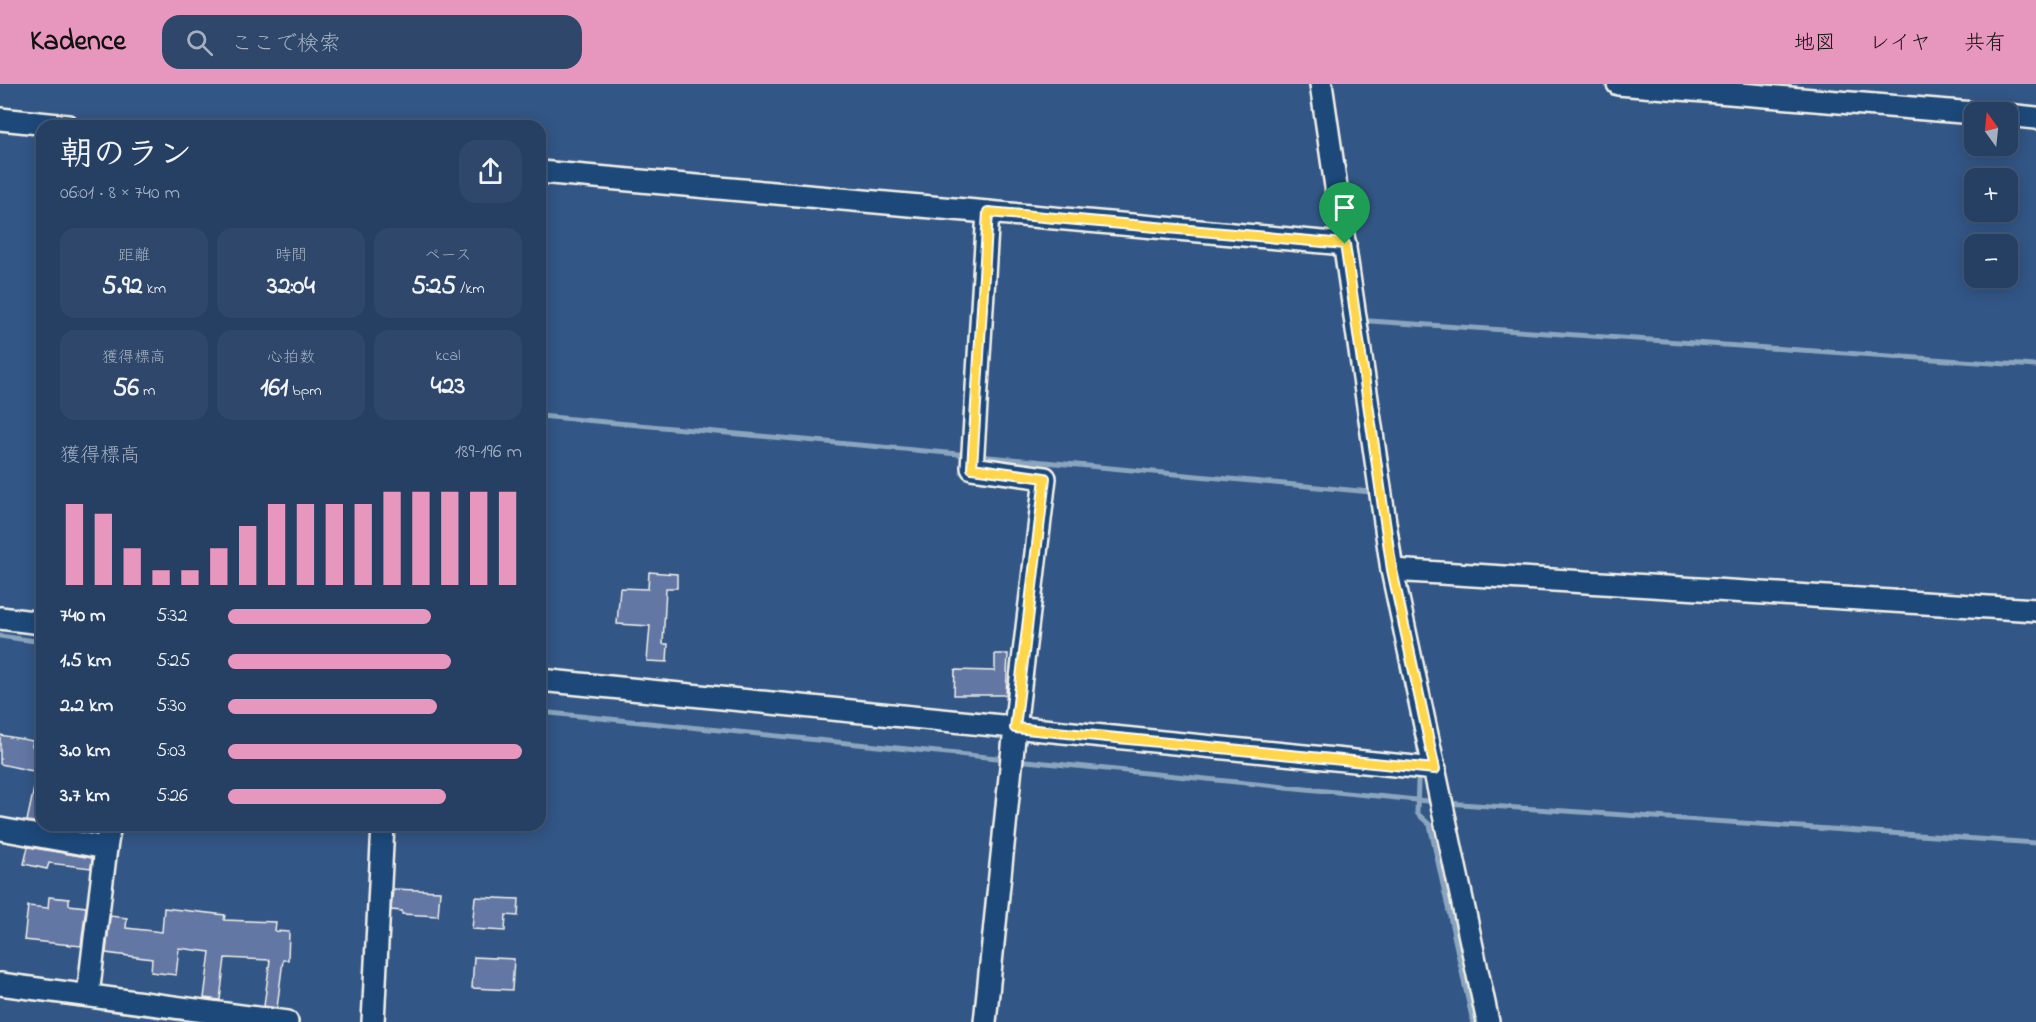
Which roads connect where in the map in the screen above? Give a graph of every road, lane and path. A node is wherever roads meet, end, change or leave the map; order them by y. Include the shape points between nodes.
1 (1321, 84) edge
2 (1618, 84) edge
3 (1964, 111) edge
4 (2018, 116) edge
5 (2036, 118) edge
6 (0, 119) edge
7 (36, 123) edge
8 (546, 173) edge
9 (988, 212) junction
10 (1345, 244) junction
11 (1392, 570) junction
12 (2036, 610) edge
13 (0, 618) edge
14 (36, 622) edge
15 (546, 681) edge
16 (1015, 728) junction
17 (1437, 779) junction
18 (0, 829) edge
19 (109, 831) edge
20 (383, 831) edge
21 (106, 848) junction
22 (0, 984) edge
23 (88, 996) junction
24 (287, 1022) edge
25 (374, 1022) edge
26 (985, 1022) edge
27 (1488, 1022) edge

1 - 10 street
2 - 3 street
4 - 5 street
6 - 7 street
8 - 9 street
9 - 10 street
9 - 16 street via 972,468 1045,478
10 - 11 street
11 - 12 street
11 - 17 street
13 - 14 street
15 - 16 street
16 - 17 street
16 - 26 street
17 - 27 street
18 - 21 street
19 - 21 street
20 - 25 street
21 - 23 street
22 - 23 street
23 - 24 street

